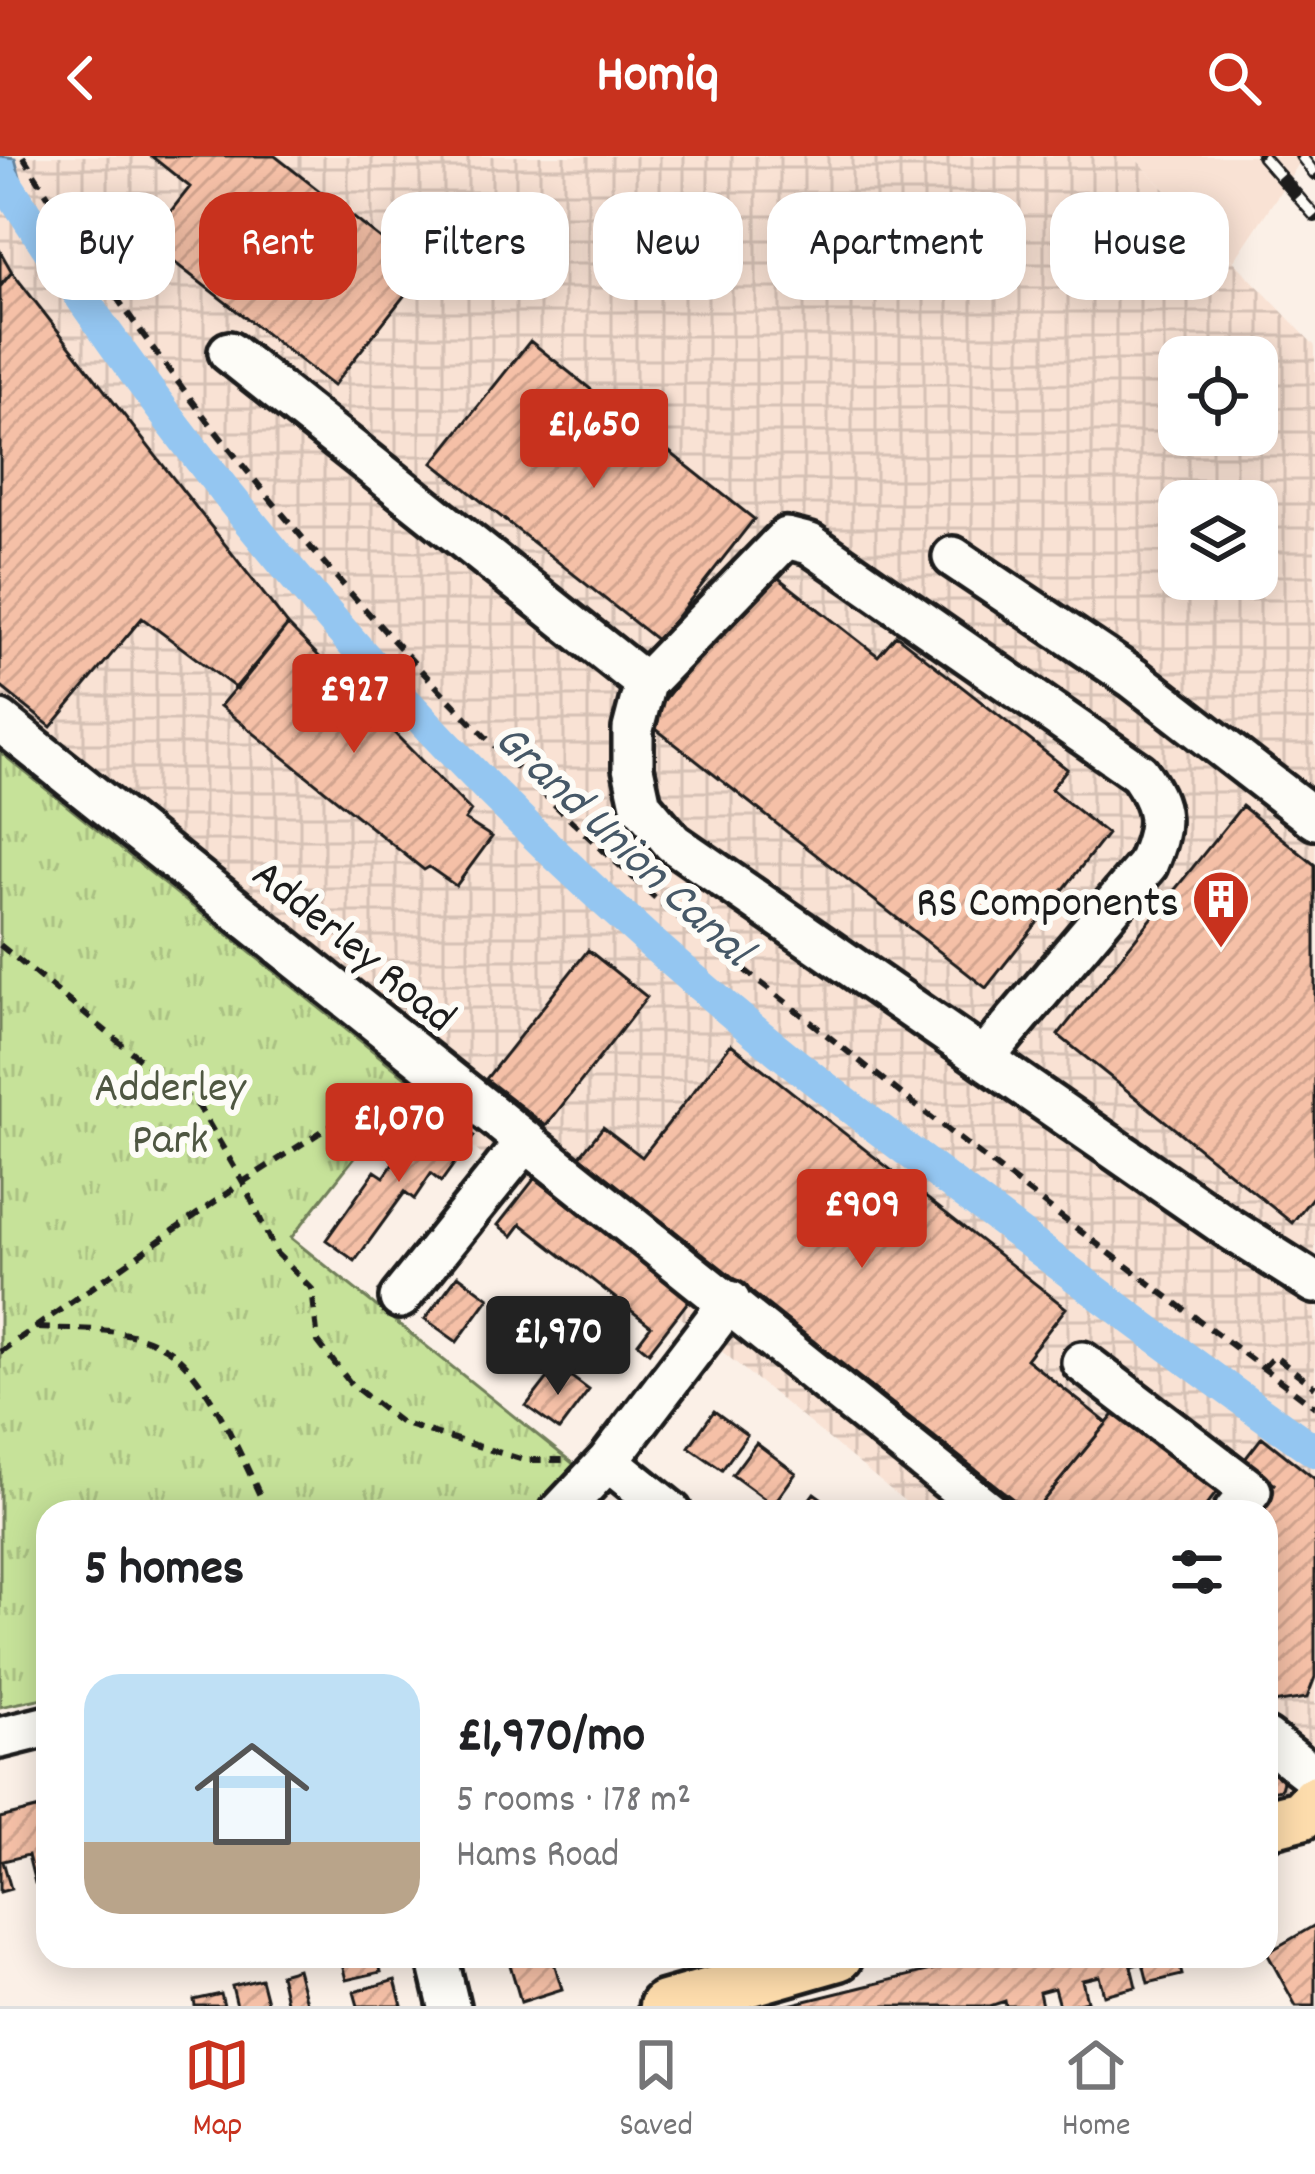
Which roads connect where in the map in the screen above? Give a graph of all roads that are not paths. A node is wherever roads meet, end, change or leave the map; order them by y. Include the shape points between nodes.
1 (229, 352) dead end
2 (953, 557) dead end
3 (645, 683) junction
4 (0, 721) edge
5 (1315, 819) edge
6 (984, 1058) junction
7 (526, 1141) junction
8 (1313, 1279) edge
9 (400, 1298) dead end
10 (730, 1301) junction
11 (1082, 1362) dead end
12 (608, 1461) junction
13 (571, 1500) edge
14 (656, 1500) edge
15 (974, 1500) edge
16 (1244, 1500) edge
17 (36, 1729) edge
18 (0, 1738) edge
19 (1278, 1748) edge
20 (1315, 1777) edge
21 (1315, 1800) edge
22 (1278, 1821) edge
23 (440, 1968) edge
24 (814, 1968) edge
25 (768, 1991) edge
26 (449, 2006) edge
27 (664, 2006) edge

1 - 3 street
2 - 5 street via 1133,678
3 - 6 street via 632,729 633,768 641,805 673,843
3 - 6 street via 786,538 810,544 1138,772 1156,796 1161,833 1148,865
4 - 7 street, Adderley Road
6 - 8 street
7 - 9 street
7 - 10 street, Adderley Road
10 - 12 street
10 - 15 street, Adderley Road
11 - 16 street via 1251,1491
12 - 13 street
12 - 14 street
17 - 18 street
19 - 20 street
21 - 22 main road
23 - 26 street
24 - 25 main road
25 - 27 main road

